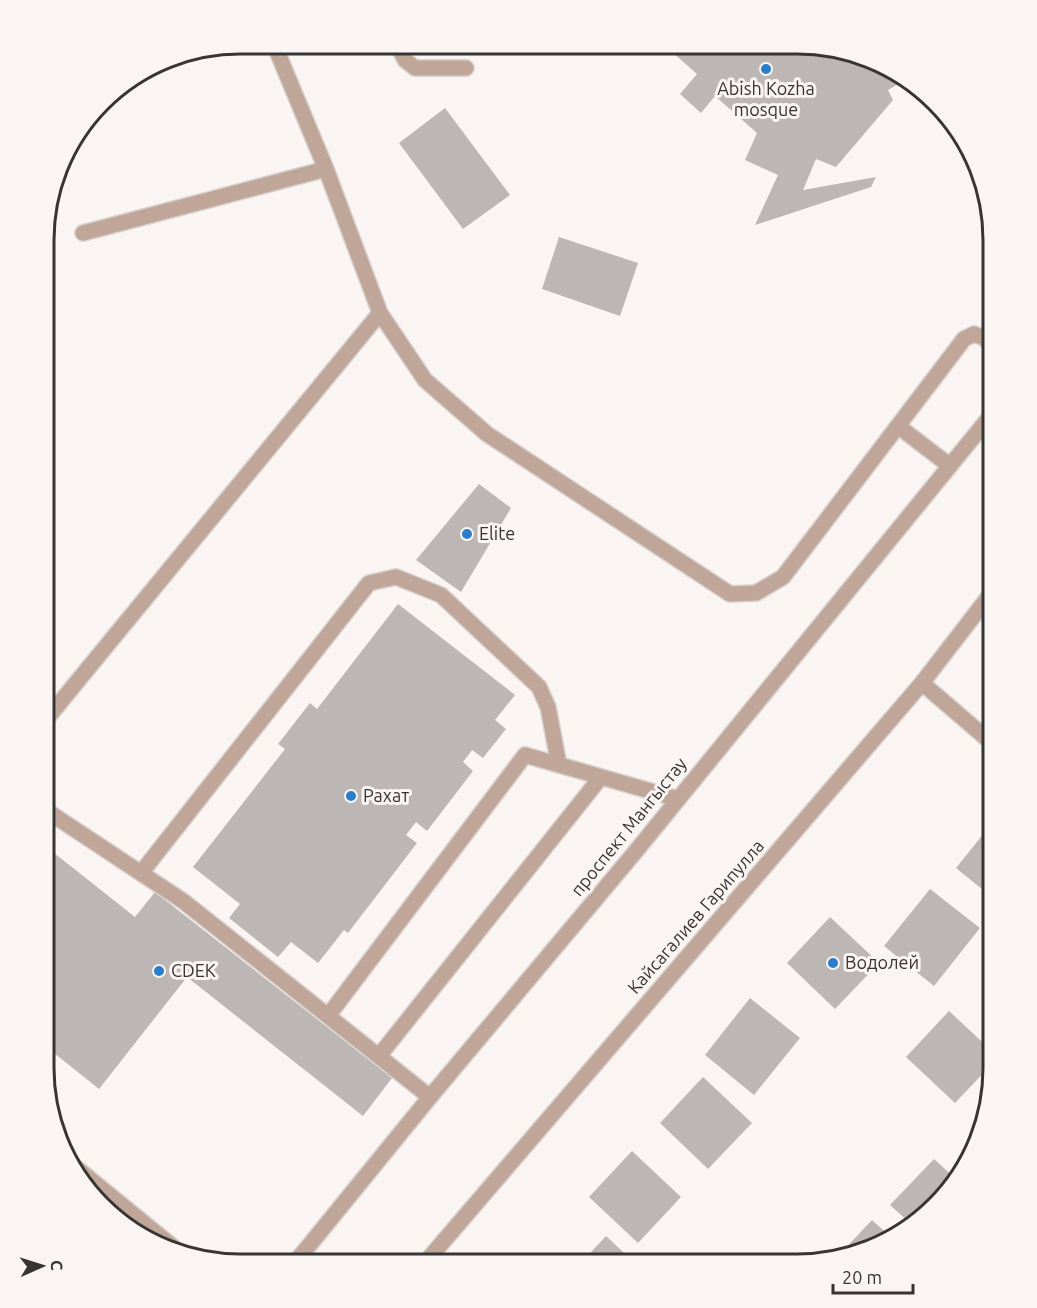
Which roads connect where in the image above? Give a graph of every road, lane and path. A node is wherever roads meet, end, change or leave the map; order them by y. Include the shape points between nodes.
1 (278, 54) edge
2 (402, 54) edge
3 (466, 68) dead end
4 (326, 169) junction
5 (84, 233) dead end
6 (380, 313) junction
7 (983, 338) edge
8 (983, 425) edge
9 (898, 426) junction
10 (950, 466) junction
11 (983, 604) edge
12 (922, 683) junction
13 (54, 710) edge
14 (983, 735) edge
15 (559, 765) junction
16 (601, 777) junction
17 (678, 799) junction
18 (54, 816) edge
19 (141, 873) junction
20 (328, 1016) junction
21 (379, 1056) junction
22 (430, 1097) junction
23 (91, 1180) edge
24 (159, 1235) edge
25 (302, 1254) edge
26 (433, 1254) edge

1 - 4 street
2 - 3 street via 415,68
4 - 5 street
4 - 6 street
6 - 9 street via 425,380 487,434 730,594 756,593 783,577
6 - 13 street
7 - 9 street via 974,334 964,339
8 - 10 street, проспект Мангыстау
9 - 10 street
10 - 17 street, проспект Мангыстау
11 - 12 street, Кайсагалиев Гарипулла
12 - 14 street
12 - 26 street, Кайсагалиев Гарипулла
15 - 16 street
15 - 19 street via 548,706 539,687 441,595 396,577 369,584
15 - 20 street via 525,754
16 - 17 street
16 - 21 street
17 - 22 street, проспект Мангыстау
18 - 19 street
19 - 20 street via 183,901
20 - 21 street
21 - 22 street
22 - 25 street, проспект Мангыстау
23 - 24 street

